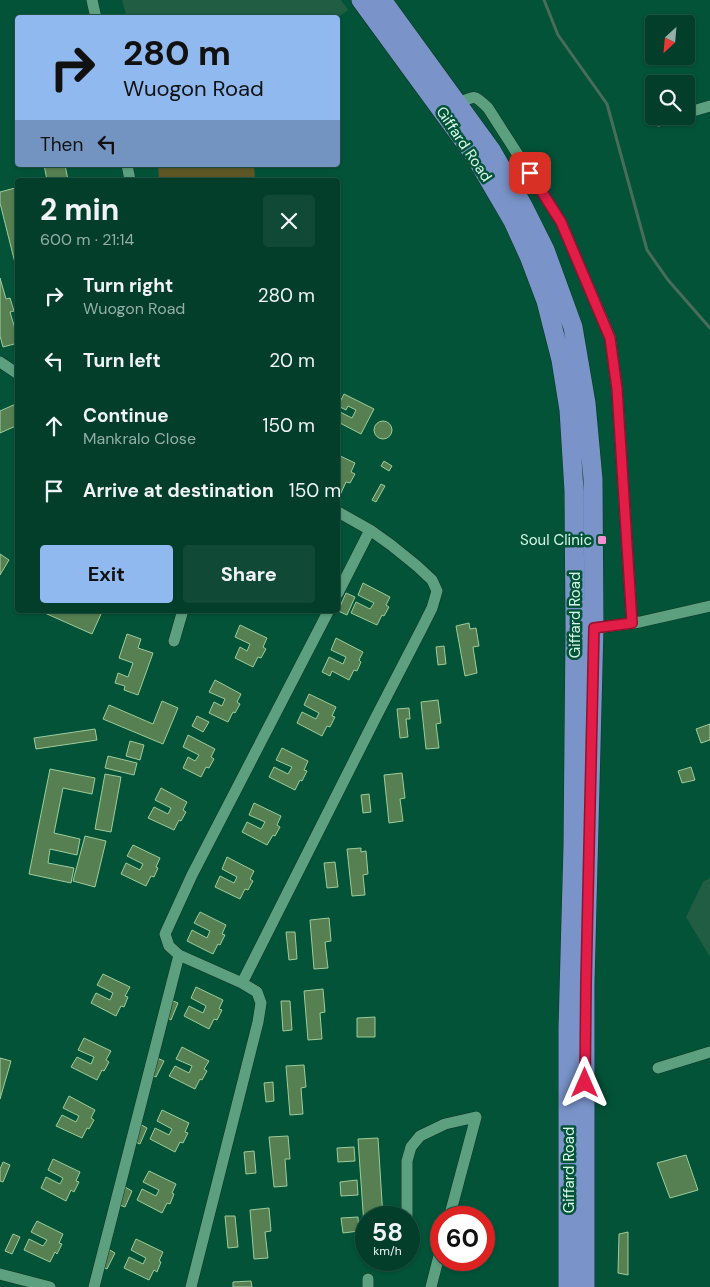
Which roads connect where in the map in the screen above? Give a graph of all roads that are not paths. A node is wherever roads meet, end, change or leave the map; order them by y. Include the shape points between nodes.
1 (92, 0) edge
2 (361, 0) edge
3 (382, 0) edge
4 (95, 15) edge
5 (458, 103) junction
6 (710, 106) edge
7 (695, 110) edge
8 (0, 362) edge
9 (15, 372) edge
10 (340, 513) edge
11 (370, 530) junction
12 (340, 589) edge
13 (710, 606) edge
14 (182, 613) edge
15 (327, 613) edge
16 (632, 623) junction
17 (594, 628) junction
18 (575, 630) junction
19 (174, 641) dead end
20 (179, 955) junction
21 (242, 983) junction
22 (710, 1052) edge
23 (658, 1068) dead end
24 (407, 1206) edge
25 (452, 1206) edge
26 (435, 1271) edge
27 (0, 1274) edge
28 (50, 1287) edge
29 (94, 1287) edge
30 (191, 1287) edge
31 (431, 1287) edge
32 (568, 1287) edge
33 (585, 1287) edge

1 - 4 street
2 - 18 main road, Giffard Road via 475,156 513,221 546,301 569,410 574,492
3 - 5 main road, Giffard Road
5 - 16 street via 475,97 488,108 561,222 610,338 617,389
5 - 17 main road, Giffard Road via 491,150 523,206 545,250 573,327 586,403 592,479
6 - 7 street
8 - 9 street
10 - 11 street
11 - 12 street
11 - 21 street via 417,566 432,580 437,591 432,608
13 - 16 street
14 - 19 street
15 - 20 street via 192,875 165,934 169,946
16 - 17 street
17 - 18 street
17 - 33 main road, Giffard Road via 586,983
18 - 32 main road, Giffard Road via 568,1028
20 - 21 street
20 - 29 street
21 - 30 street via 256,992 261,1003 258,1022
22 - 23 street
24 - 25 street via 407,1161 411,1147 420,1136 446,1124 476,1117
26 - 31 street
27 - 28 street

